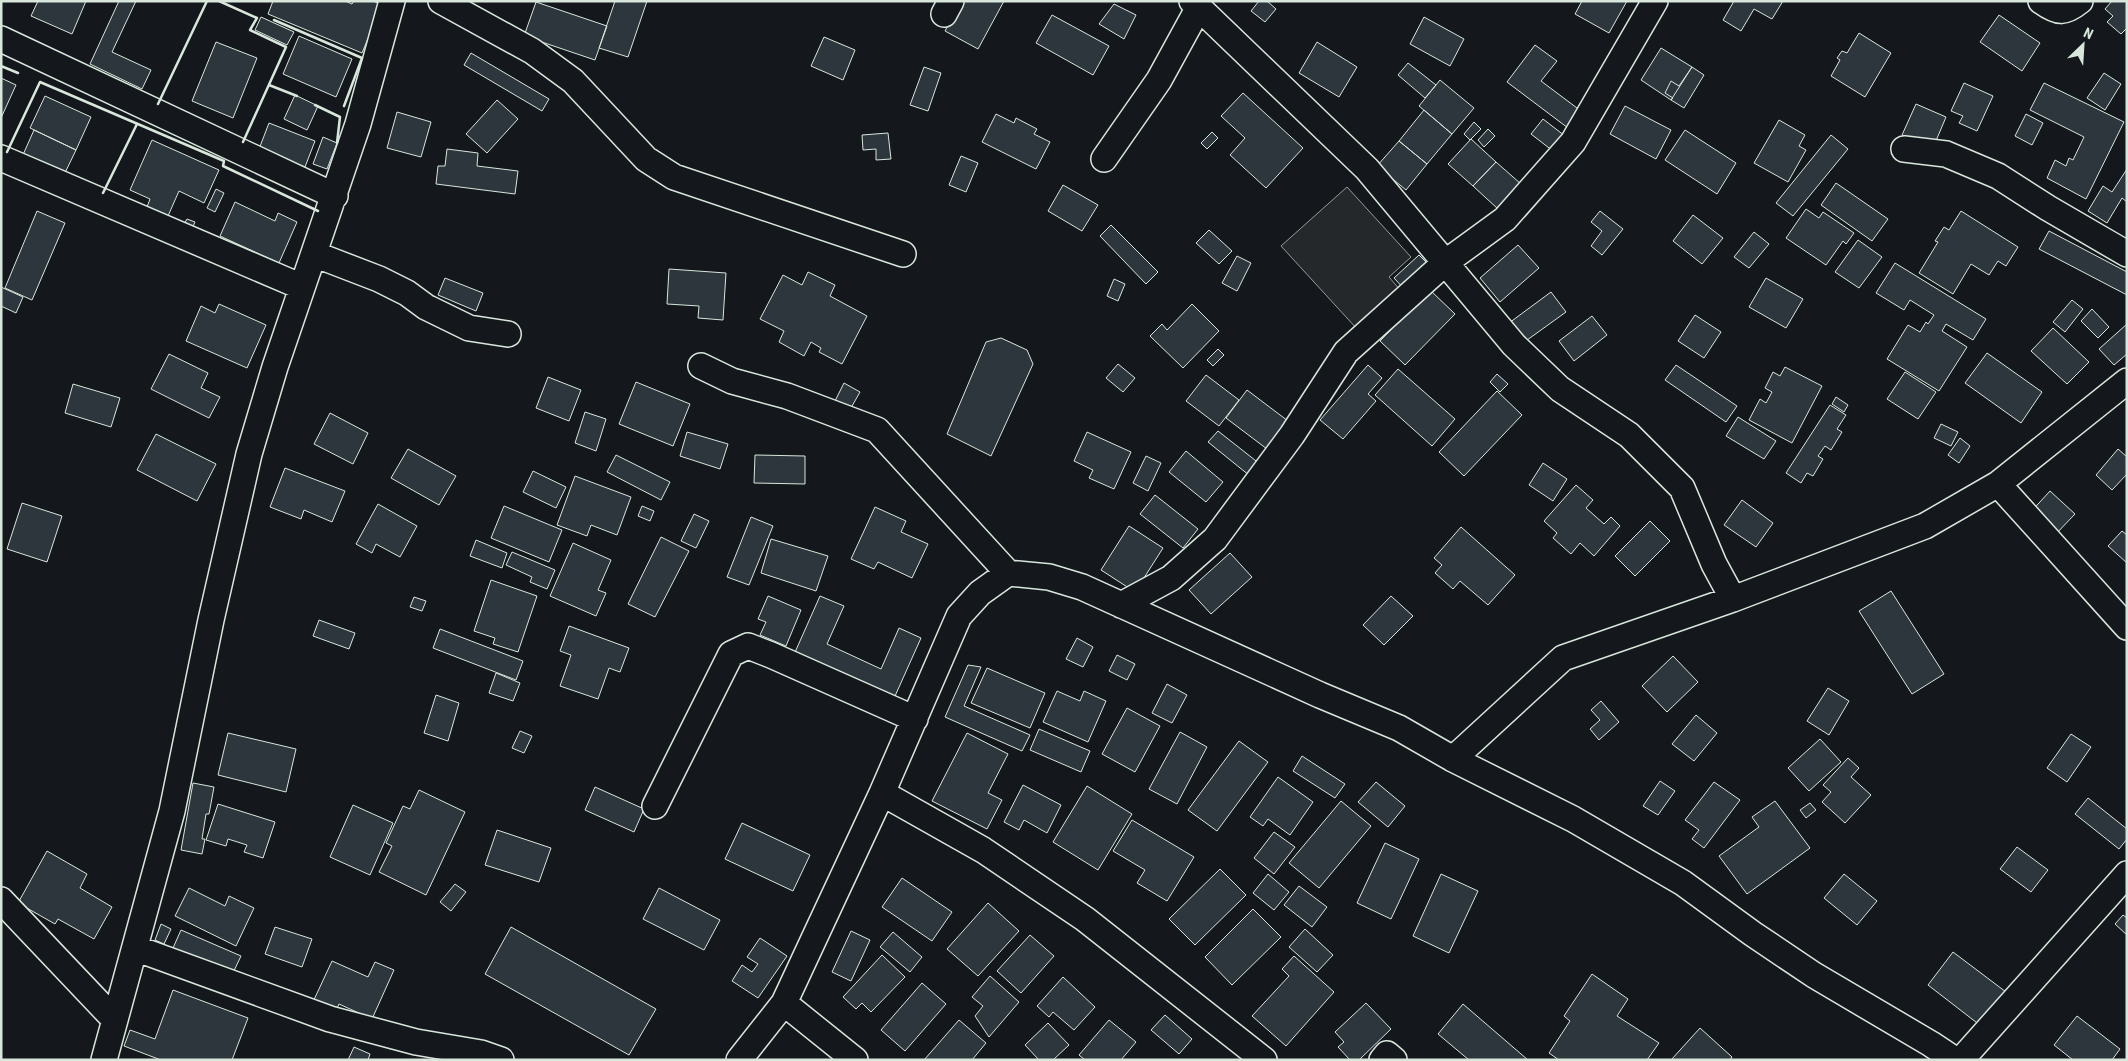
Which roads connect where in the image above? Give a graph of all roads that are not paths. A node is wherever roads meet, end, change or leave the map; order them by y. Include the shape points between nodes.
1 (392, 1) edge
2 (441, 1) edge
3 (1655, 1) edge
4 (2041, 1) edge
5 (2080, 1) edge
6 (1195, 4) edge
7 (1, 39) edge
8 (1904, 149) dead end
9 (1, 158) edge
10 (1104, 159) dead end
11 (335, 196) junction
12 (314, 254) junction
13 (903, 254) dead end
14 (2127, 254) edge
15 (1446, 262) junction
16 (302, 288) junction
17 (508, 334) dead end
18 (701, 366) dead end
19 (2127, 381) edge
20 (1998, 484) junction
21 (1008, 573) junction
22 (1733, 599) junction
23 (1121, 605) junction
24 (2127, 627) edge
25 (915, 719) junction
26 (1453, 759) junction
27 (882, 793) junction
28 (655, 806) dead end
29 (2127, 874) edge
30 (1, 900) edge
31 (135, 948) junction
32 (784, 1003) junction
33 (114, 1019) junction
34 (104, 1060) edge
35 (501, 1060) edge
36 (739, 1060) edge
37 (855, 1060) edge
38 (1264, 1060) edge
39 (1382, 1060) edge
40 (1394, 1060) edge
41 (1954, 1060) edge
42 (1961, 1060) edge

1 - 11 street
2 - 13 street via 532,51 572,81 646,159 674,177
3 - 15 street via 1573,142 1505,220
4 - 5 street via 2054,10 2069,11
6 - 10 street via 1159,80
6 - 15 street via 1366,169
7 - 11 street
8 - 14 street via 1946,154 1998,176
9 - 16 street
11 - 12 street
12 - 16 street
12 - 17 street via 379,279 469,328
15 - 22 street via 1514,344 1560,389 1629,435 1682,488 1714,564
15 - 23 street via 1346,352 1292,436 1216,539 1171,578
16 - 31 street via 249,454 172,811
18 - 21 street via 732,381 786,396 877,430
19 - 20 street
20 - 22 street via 1925,526
20 - 24 street
21 - 23 street via 1049,577 1082,587
21 - 25 street via 980,593 959,616
22 - 26 street via 1563,658
23 - 26 street via 1320,696 1399,728
25 - 27 street
25 - 28 street via 748,646 731,654
26 - 41 street via 1574,819 1683,883 1814,976
27 - 32 street
27 - 38 street via 983,850 1085,919
29 - 42 street
30 - 33 street
31 - 33 street
31 - 35 street via 330,1019
32 - 36 street
32 - 37 street
33 - 34 street
39 - 40 street via 1387,1054

